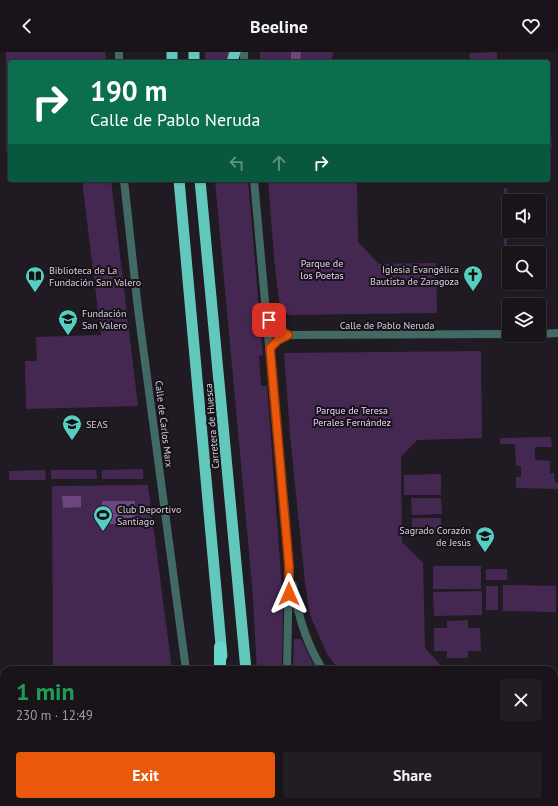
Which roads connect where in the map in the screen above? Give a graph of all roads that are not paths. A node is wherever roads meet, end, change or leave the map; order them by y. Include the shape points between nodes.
1 (124, 182) edge
2 (179, 182) edge
3 (200, 182) edge
4 (206, 182) edge
5 (254, 182) edge
6 (206, 226) junction
7 (266, 312) junction
8 (502, 334) edge
9 (546, 334) edge
10 (558, 334) edge
11 (288, 335) junction
12 (270, 348) junction
13 (289, 566) junction
14 (220, 647) joint
15 (185, 666) edge
16 (222, 666) edge
17 (246, 666) edge
18 (288, 666) edge
19 (321, 666) edge

1 - 15 street, Calle de Carlos Marx via 137,301
2 - 14 highway, Carretera de Huesca
3 - 6 highway, Carretera de Huesca
4 - 6 highway
5 - 7 street
6 - 17 highway, Carretera de Huesca
7 - 11 street via 275,328
7 - 12 street
8 - 11 street, Calle de Pablo Neruda
9 - 10 street
11 - 12 street
12 - 13 street
13 - 18 street
13 - 19 street via 300,622
14 - 16 highway

